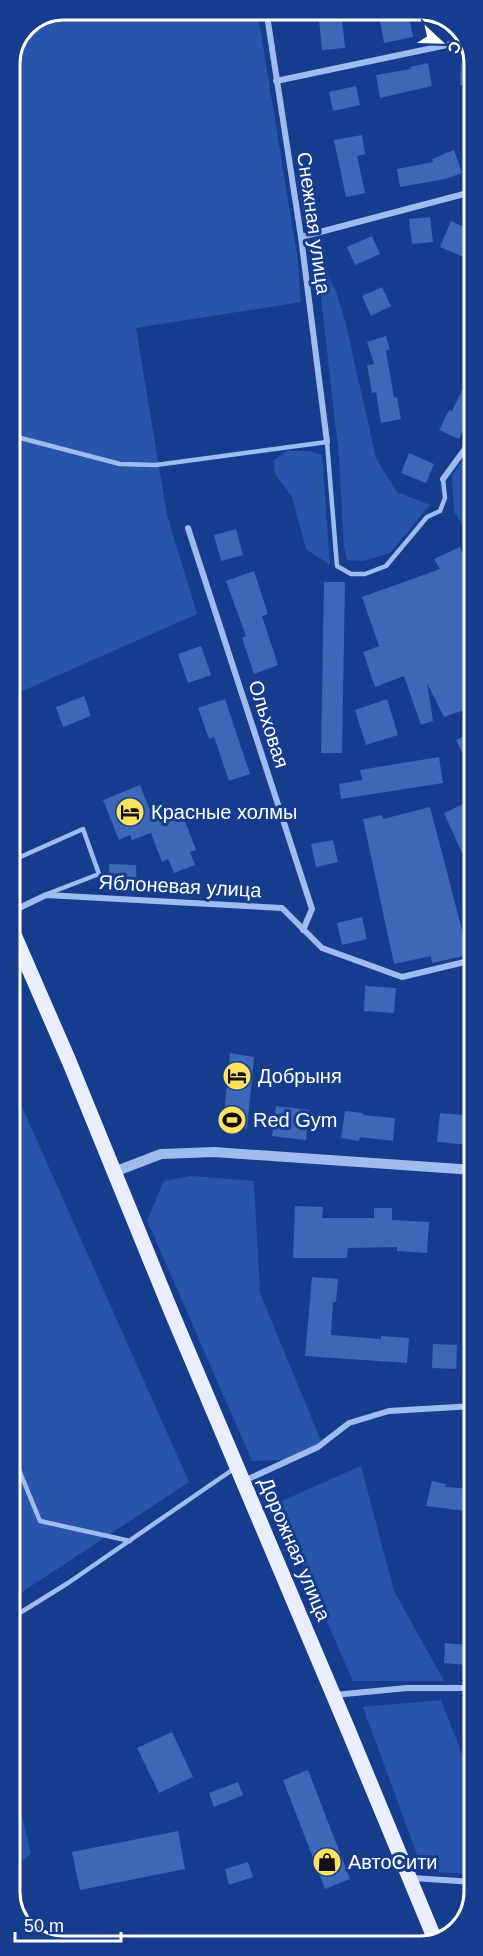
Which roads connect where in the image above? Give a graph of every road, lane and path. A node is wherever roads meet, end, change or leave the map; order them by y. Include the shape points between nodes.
1 (268, 20) edge
2 (458, 43) edge
3 (276, 81) junction
4 (464, 194) edge
5 (301, 237) junction
6 (19, 438) edge
7 (327, 442) junction
8 (464, 450) edge
9 (443, 479) joint
10 (188, 528) dead end
11 (19, 858) edge
12 (46, 895) junction
13 (19, 908) edge
14 (303, 930) junction
15 (19, 946) edge
16 (464, 962) edge
17 (464, 1169) edge
18 (114, 1172) junction
19 (464, 1407) edge
20 (238, 1466) junction
21 (19, 1470) edge
22 (244, 1481) junction
23 (130, 1541) junction
24 (19, 1613) edge
25 (464, 1689) edge
26 (333, 1695) junction
27 (409, 1878) junction
28 (464, 1881) edge
29 (433, 1934) edge

1 - 3 street, Снежная улица
2 - 3 street
3 - 5 street, Снежная улица
4 - 5 street
5 - 7 street, Снежная улица
6 - 7 lane via 120,464 156,465
7 - 9 lane via 337,566 351,574 365,574 386,566 427,517 440,511 445,498
8 - 9 street
10 - 14 street, Ольховая via 312,909
11 - 12 lane via 83,829 99,874
12 - 13 street, Яблоневая улица
12 - 14 street, Яблоневая улица via 282,908
14 - 16 street, Яблоневая улица via 322,948 402,976
15 - 18 main road, Дорожная улица
17 - 18 street via 214,1152 161,1154
18 - 20 main road, Дорожная улица
19 - 22 street via 389,1412 350,1423 318,1447
20 - 22 main road, Дорожная улица
20 - 23 lane
21 - 23 lane via 40,1521
22 - 26 main road, Дорожная улица
23 - 24 lane
25 - 26 street via 407,1688
26 - 27 main road, Дорожная улица
27 - 28 street
27 - 29 main road, Дорожная улица

